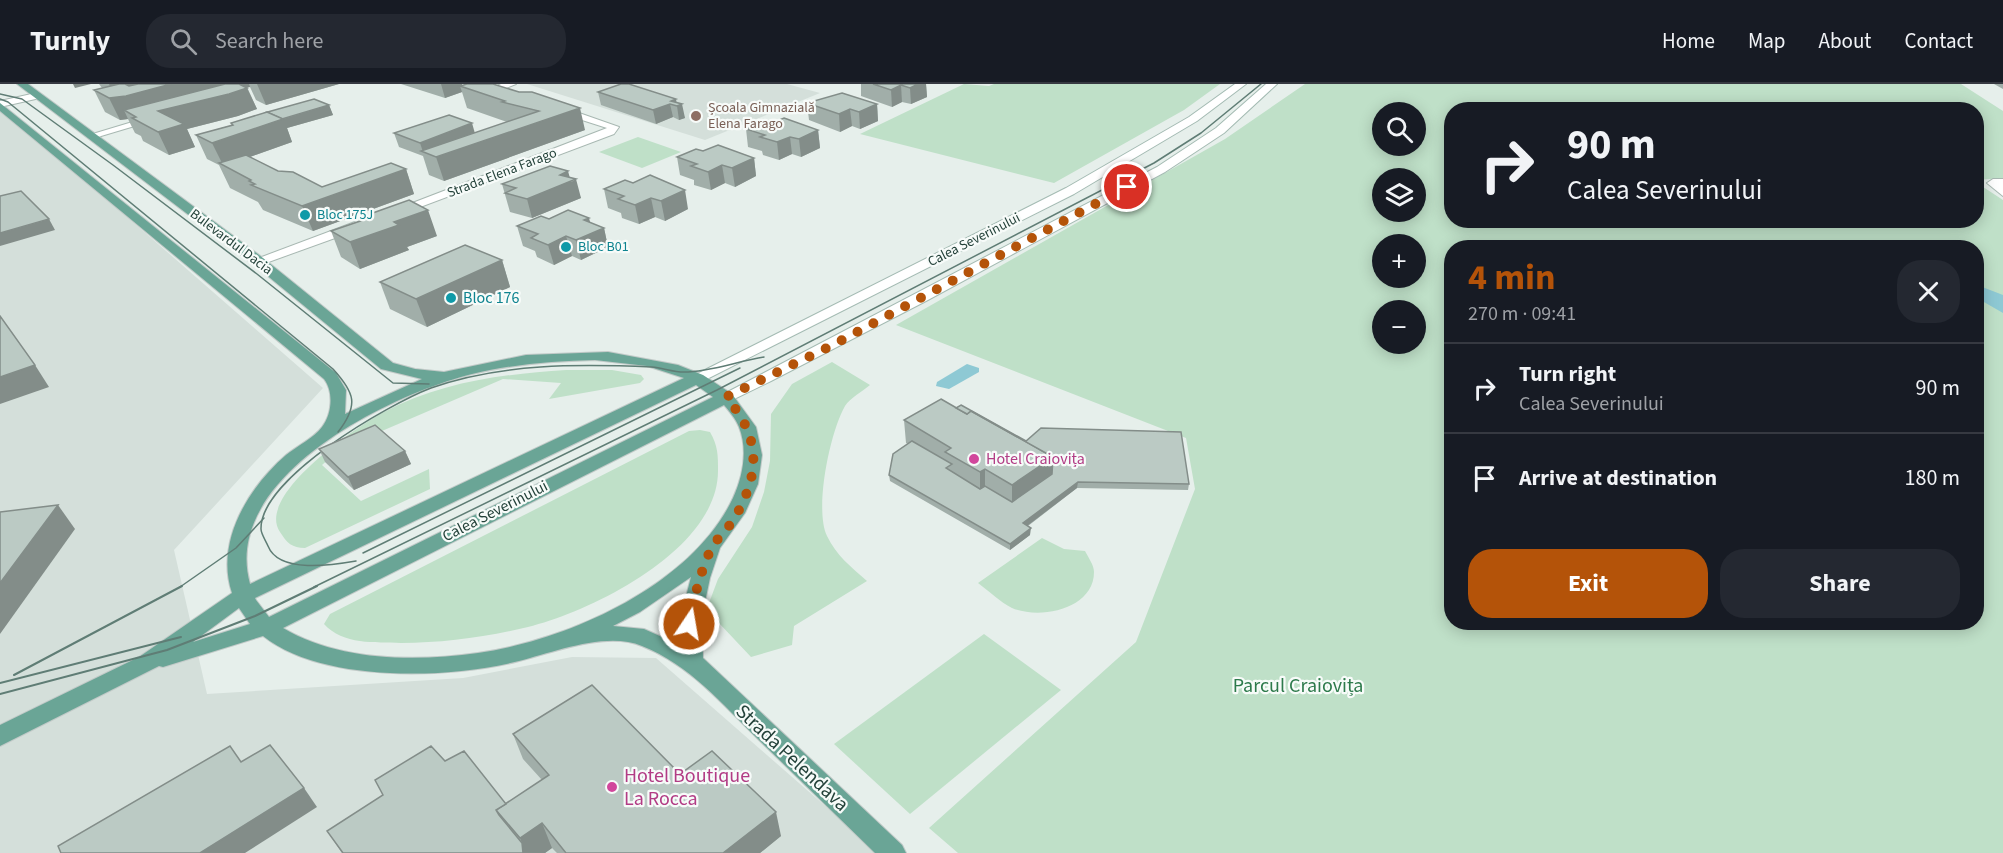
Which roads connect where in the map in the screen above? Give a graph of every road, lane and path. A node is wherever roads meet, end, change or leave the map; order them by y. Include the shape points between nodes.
1 (21, 84) edge
2 (482, 84) edge
3 (511, 84) edge
4 (1241, 84) edge
5 (1272, 84) edge
6 (496, 89) junction
7 (36, 96) junction
8 (517, 96) edge
9 (0, 105) edge
10 (549, 106) edge
11 (170, 114) edge
12 (91, 136) junction
13 (2003, 183) edge
14 (2003, 192) edge
15 (258, 261) junction
16 (449, 375) junction
17 (697, 378) junction
18 (726, 397) junction
19 (329, 432) junction
20 (712, 547) junction
21 (242, 596) junction
22 (266, 627) junction
23 (555, 641) junction
24 (692, 661) junction
25 (147, 663) junction
26 (0, 736) edge
27 (893, 853) edge

1 - 7 main road, Bulevardul Dacia
2 - 6 main road
3 - 6 main road
4 - 17 main road, Calea Severinului via 1193,119 1070,191
5 - 18 main road, Calea Severinului via 1228,124 1171,163 831,346
6 - 8 main road
7 - 9 main road
7 - 12 main road, Bulevardul Dacia
9 - 19 main road via 330,376 340,392 339,407
10 - 15 main road, Strada Elena Farago via 614,128
11 - 12 main road
12 - 15 main road, Bulevardul Dacia
13 - 14 main road via 1993,183
15 - 16 main road, Bulevardul Dacia via 387,366 414,374
16 - 17 main road, Bulevardul Dacia via 549,356 595,355 666,365
16 - 19 main road, Bulevardul Dacia via 401,393
17 - 18 main road
17 - 21 main road, Calea Severinului
18 - 20 main road, Strada Pelendava via 748,428 754,468 733,521
18 - 22 main road, Calea Severinului
19 - 21 main road, Bulevardul Dacia via 284,468 251,510 237,548 237,582
20 - 23 main road, Strada Pelendava via 667,585 632,607
20 - 24 main road, Strada Pelendava via 697,585 689,624
21 - 22 main road
21 - 25 main road, Calea Severinului
22 - 23 main road, Strada Pelendava via 322,655 385,666 451,664
22 - 25 main road, Calea Severinului
23 - 24 main road, Strada Pelendava via 614,634 644,637
24 - 27 main road, Strada Pelendava
25 - 26 main road, Calea Severinului

